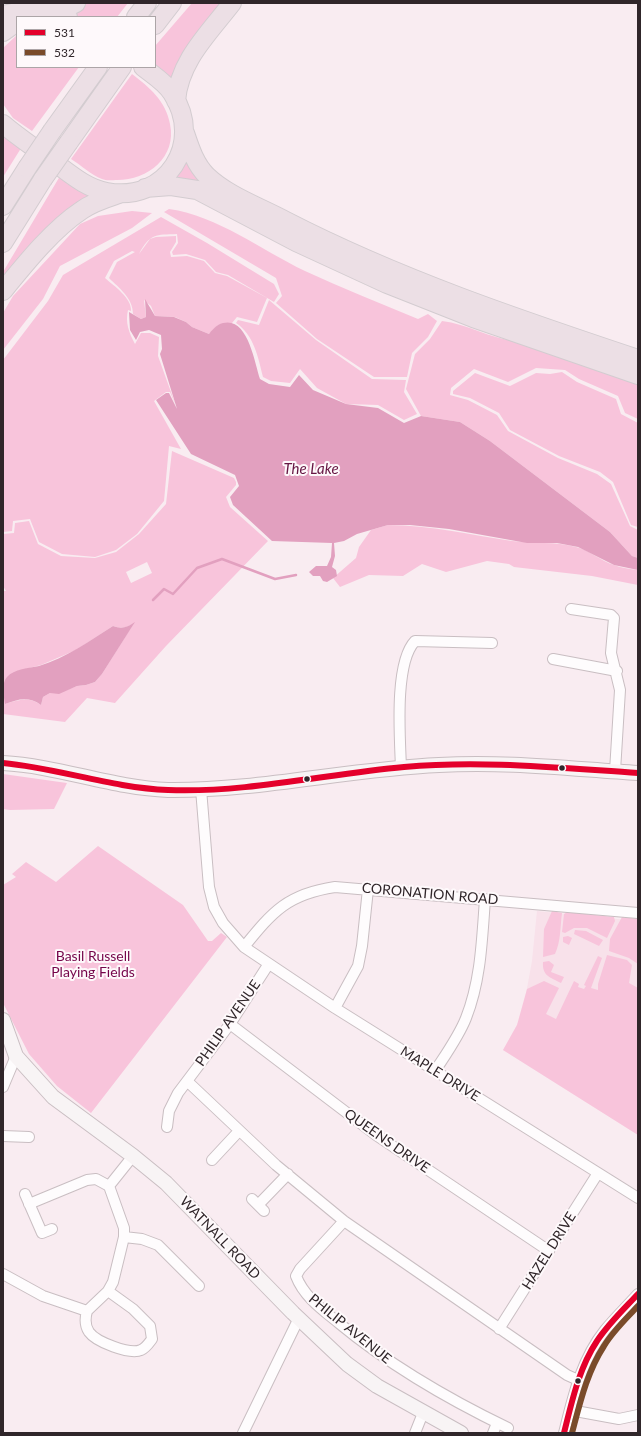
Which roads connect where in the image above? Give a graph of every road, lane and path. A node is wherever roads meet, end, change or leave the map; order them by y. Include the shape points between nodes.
1 (76, 3) edge
2 (148, 3) edge
3 (172, 3) edge
4 (232, 3) edge
5 (53, 8) edge
6 (30, 16) edge
7 (30, 16) edge
8 (66, 16) edge
9 (137, 16) edge
10 (156, 24) edge
11 (97, 68) edge
12 (144, 68) edge
13 (119, 71) edge
14 (176, 101) junction
15 (3, 124) edge
16 (185, 133) junction
17 (145, 188) junction
18 (126, 192) junction
19 (3, 206) edge
20 (3, 243) edge
21 (3, 291) edge
22 (638, 359) edge
23 (638, 375) edge
24 (571, 609) dead end
25 (492, 643) dead end
26 (553, 659) dead end
27 (617, 671) junction
28 (3, 762) edge
29 (401, 768) junction
30 (615, 772) junction
31 (638, 773) edge
32 (201, 789) junction
33 (368, 889) junction
34 (486, 899) junction
35 (638, 913) edge
36 (244, 946) junction
37 (268, 965) junction
38 (335, 1008) junction
39 (3, 1020) edge
40 (230, 1024) junction
41 (16, 1056) junction
42 (435, 1071) junction
43 (187, 1081) junction
44 (3, 1087) edge
45 (179, 1119) dead end
46 (238, 1131) junction
47 (3, 1136) edge
48 (29, 1137) dead end
49 (134, 1156) junction
50 (212, 1160) dead end
51 (598, 1173) junction
52 (288, 1174) junction
53 (109, 1186) junction
54 (25, 1194) dead end
55 (638, 1198) edge
56 (29, 1204) junction
57 (258, 1205) dead end
58 (344, 1221) junction
59 (52, 1229) dead end
60 (124, 1237) junction
61 (549, 1251) junction
62 (202, 1272) dead end
63 (3, 1274) edge
64 (108, 1291) junction
65 (638, 1294) edge
66 (87, 1311) junction
67 (299, 1318) junction
68 (499, 1329) junction
69 (578, 1380) junction
70 (570, 1410) junction
71 (423, 1413) junction
72 (638, 1415) edge
73 (497, 1423) junction
74 (508, 1428) dead end
75 (243, 1433) edge
76 (415, 1433) edge
77 (461, 1433) edge
78 (493, 1433) edge
79 (564, 1433) edge

1 - 5 highway via 64,9
2 - 9 highway
3 - 10 highway
4 - 14 highway via 188,61 180,78
5 - 6 highway
5 - 7 highway
5 - 8 highway
11 - 19 highway, bridge
12 - 14 highway via 169,89
13 - 20 highway, bridge via 43,179
14 - 16 highway
15 - 18 highway via 88,186 107,192
16 - 17 highway via 174,168 158,183
16 - 22 highway via 197,164 212,180 300,228 459,298
17 - 18 highway
17 - 23 highway via 171,186 197,190 296,242 387,284 472,318
18 - 21 highway via 95,203 68,221 39,248
24 - 27 street via 612,615 614,618 611,653
25 - 29 street via 415,641 411,645 399,699
26 - 27 street
27 - 30 street via 620,690
28 - 32 street via 136,787 167,790
29 - 30 street via 441,764
29 - 32 street via 264,785
30 - 31 street
32 - 36 street, MAPLE DRIVE via 209,887 214,907 223,923
33 - 34 street, CORONATION ROAD
33 - 36 street, CORONATION ROAD via 336,887 296,897 268,917
33 - 38 street via 359,961
34 - 35 street, CORONATION ROAD
34 - 42 street via 474,995 466,1019
36 - 37 street, MAPLE DRIVE
37 - 38 street, MAPLE DRIVE
37 - 40 street, PHILIP AVENUE
38 - 42 street, MAPLE DRIVE
39 - 41 street, WATNALL ROAD
40 - 43 street, PHILIP AVENUE
40 - 61 street, QUEENS DRIVE via 376,1135
41 - 44 street
41 - 49 street, WATNALL ROAD via 53,1096
42 - 51 street, MAPLE DRIVE
43 - 45 street, PHILIP AVENUE via 172,1103 168,1122
43 - 46 street, PHILIP AVENUE
46 - 50 street
46 - 52 street, PHILIP AVENUE
47 - 48 street
49 - 53 street
49 - 67 street, WATNALL ROAD via 166,1183
51 - 55 street, MAPLE DRIVE
51 - 61 street, HAZEL DRIVE
52 - 57 street
52 - 58 street, PHILIP AVENUE
53 - 56 street via 96,1179 87,1180
53 - 60 street via 124,1228
54 - 56 street
56 - 59 street via 42,1233
58 - 68 street
58 - 73 street, PHILIP AVENUE via 296,1276 307,1295 378,1354 452,1401
60 - 62 street via 142,1239 158,1245 197,1283
60 - 64 street via 113,1282
61 - 68 street, HAZEL DRIVE
63 - 66 street via 43,1296
64 - 66 street
64 - 66 street via 133,1309 150,1326 152,1339 147,1345 135,1351 107,1344 90,1334 85,1319
65 - 69 street via 604,1331
67 - 71 street, WATNALL ROAD via 347,1364 377,1386
67 - 75 street
68 - 69 street
69 - 70 street
70 - 72 street via 619,1419
70 - 79 street
71 - 76 street
71 - 77 street, WATNALL ROAD
73 - 74 street, PHILIP AVENUE
73 - 78 street

